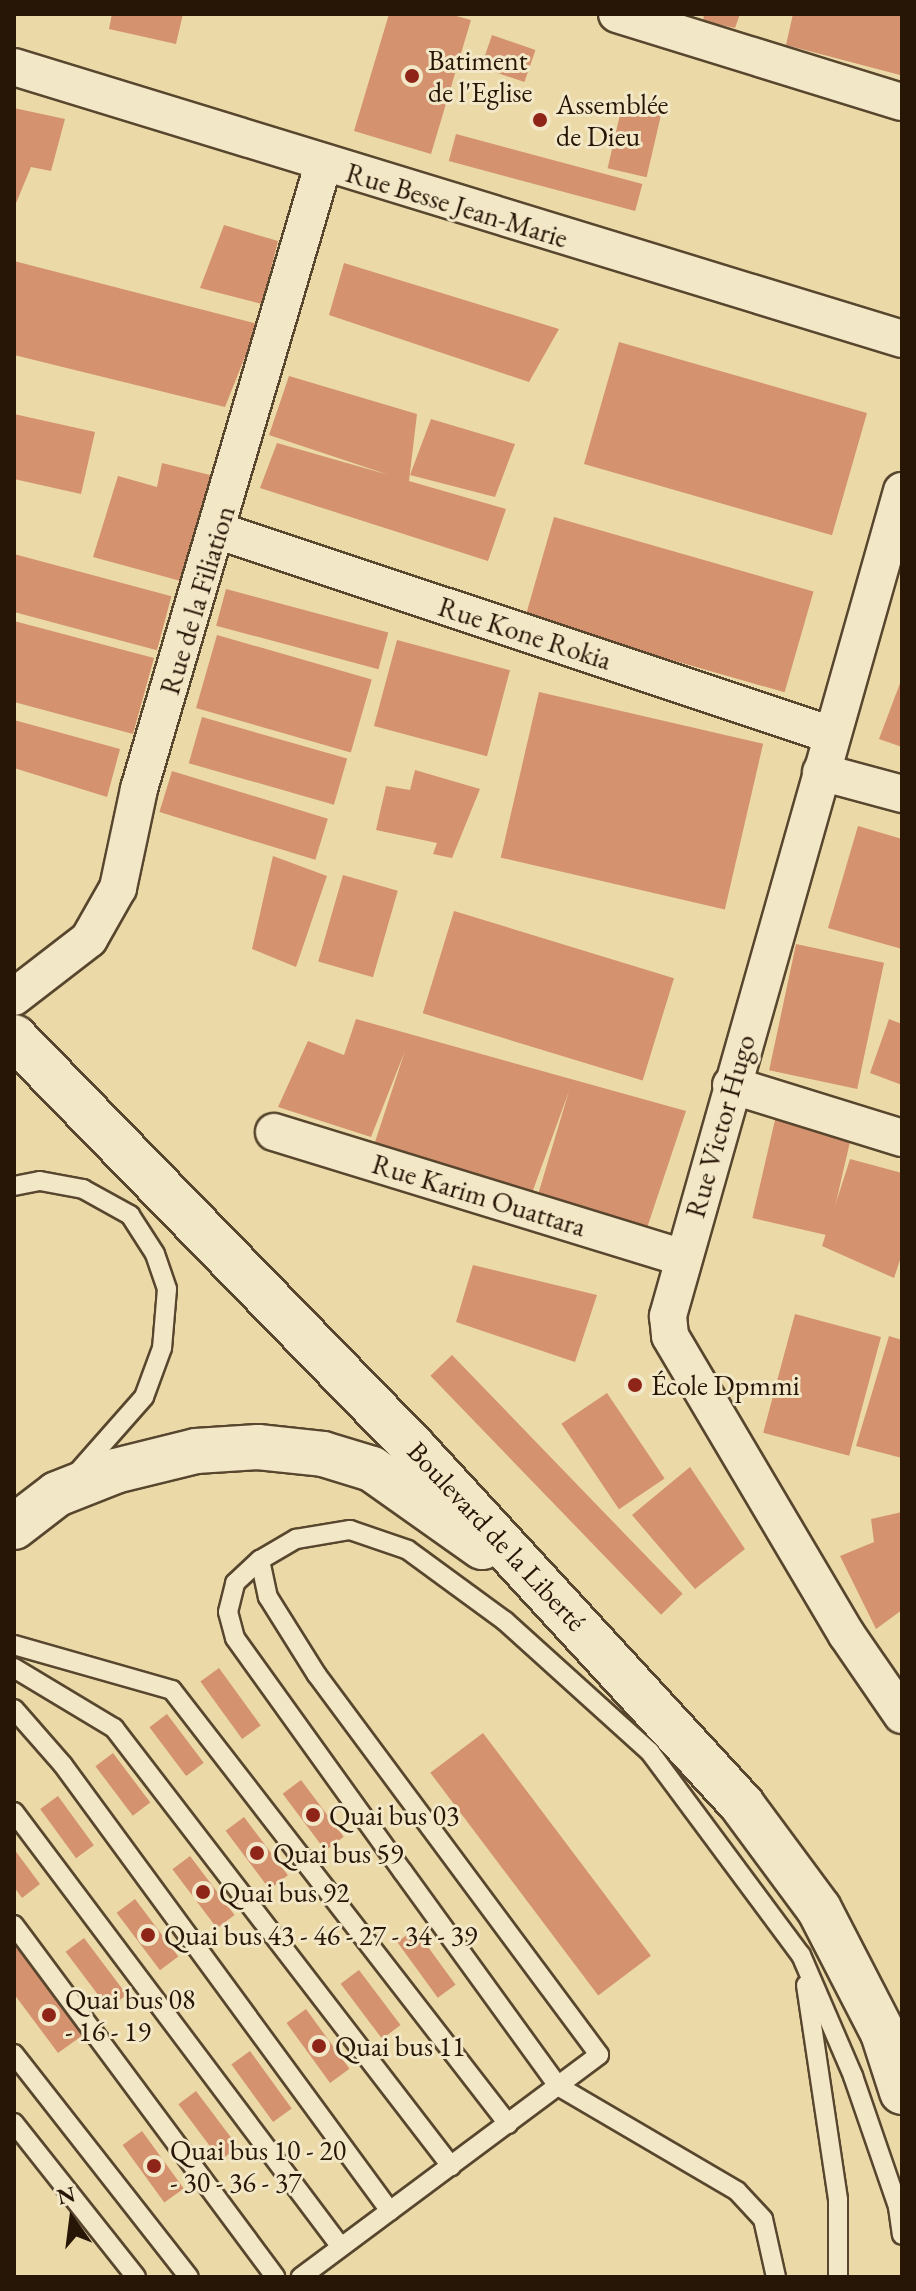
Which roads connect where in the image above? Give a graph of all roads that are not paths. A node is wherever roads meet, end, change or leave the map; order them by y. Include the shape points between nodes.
1 (617, 14) edge
2 (14, 67) edge
3 (902, 102) edge
4 (323, 165) junction
5 (902, 339) edge
6 (902, 491) edge
7 (219, 531) junction
8 (831, 735) junction
9 (821, 772) junction
10 (902, 794) edge
11 (14, 997) edge
12 (14, 1037) edge
13 (731, 1085) junction
14 (274, 1132) dead end
15 (902, 1138) edge
16 (14, 1186) edge
17 (683, 1258) junction
18 (57, 1494) junction
19 (14, 1527) edge
20 (260, 1560) junction
21 (559, 1601) junction
22 (14, 1645) edge
23 (14, 1668) edge
24 (14, 1709) edge
25 (902, 1715) edge
26 (14, 1812) edge
27 (14, 1925) edge
28 (801, 1955) junction
29 (14, 2054) edge
30 (558, 2086) junction
31 (902, 2092) edge
32 (14, 2123) edge
33 (508, 2124) junction
34 (451, 2166) junction
35 (390, 2211) junction
36 (902, 2235) edge
37 (341, 2247) junction
38 (136, 2277) edge
39 (189, 2277) edge
40 (275, 2277) edge
41 (301, 2277) edge
42 (776, 2277) edge
43 (838, 2277) edge

1 - 3 street
2 - 4 street, Rue Besse Jean-Marie
4 - 5 street, Rue Besse Jean-Marie
4 - 7 street, Rue de la Filiation
6 - 8 street, Rue Victor Hugo
7 - 8 street, Rue Kone Rokia
7 - 11 street, Rue de la Filiation via 139,789 118,888 89,939
8 - 9 street, Rue Victor Hugo
9 - 10 street
9 - 13 street, Rue Victor Hugo
12 - 21 main road, Boulevard de la Liberté
13 - 15 street
13 - 17 street, Rue Victor Hugo
14 - 17 street, Rue Karim Ouattara
16 - 18 lane via 40,1181 83,1189 130,1215 155,1254 167,1289 162,1348 144,1397
17 - 25 street, Rue Victor Hugo via 668,1316 670,1336 847,1635
18 - 19 main road
18 - 21 main road via 115,1471 196,1451 258,1447 323,1454 372,1469
20 - 28 lane via 296,1539 350,1530 408,1550 505,1621 650,1752
20 - 30 lane via 235,1583 228,1612 235,1638
20 - 30 lane via 268,1597 317,1675 599,2055
21 - 31 main road, Boulevard de la Liberté via 742,1805 819,1909 883,2033
22 - 33 lane via 172,1690
23 - 34 lane via 114,1728
24 - 35 lane via 63,1765
26 - 37 lane
27 - 40 lane
28 - 36 lane via 853,2076 898,2207
28 - 43 lane via 838,2200
29 - 39 lane
30 - 33 lane
30 - 42 lane via 737,2191 763,2219
32 - 38 lane
33 - 34 lane
34 - 35 lane
35 - 37 lane
37 - 41 lane

